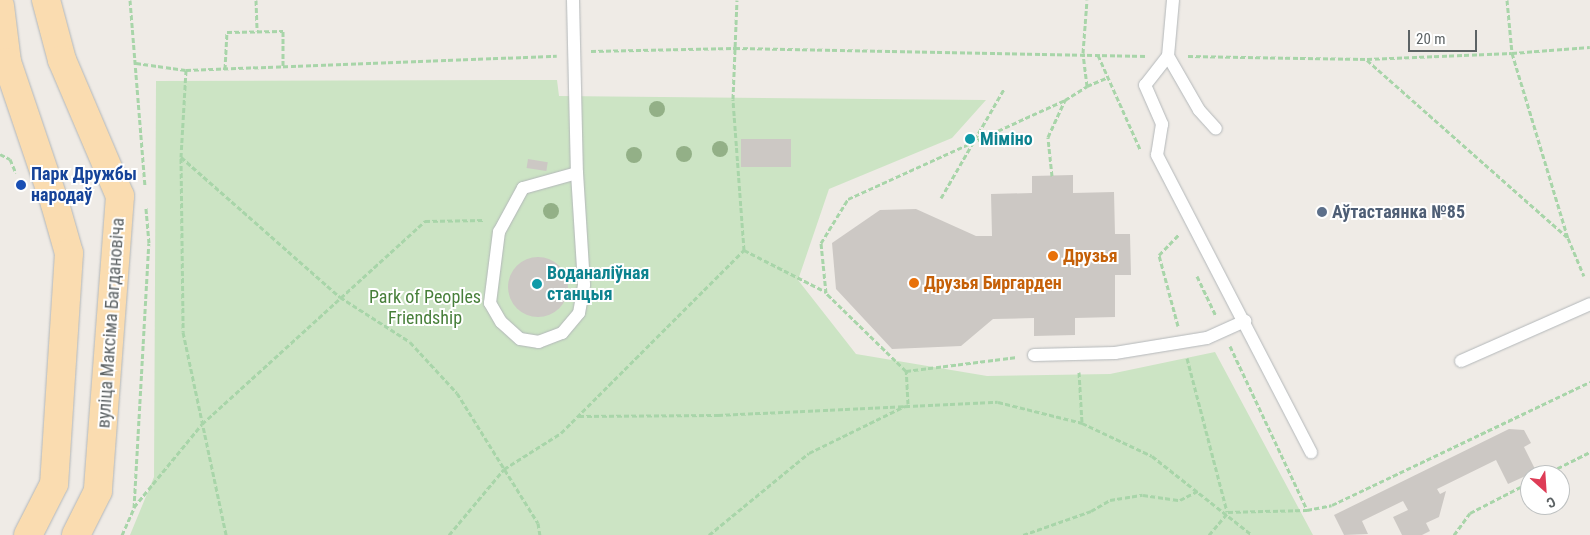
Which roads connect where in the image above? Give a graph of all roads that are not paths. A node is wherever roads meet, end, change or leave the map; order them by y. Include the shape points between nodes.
1 (46, 0) edge
2 (573, 0) edge
3 (1173, 0) edge
4 (0, 6) edge
5 (1168, 56) junction
6 (1216, 129) dead end
7 (576, 173) junction
8 (1590, 304) edge
9 (1245, 321) junction
10 (1034, 355) road end
11 (1461, 361) dead end
12 (1310, 452) dead end
13 (28, 535) edge
14 (76, 535) edge

1 - 14 main road, вуліца Максіма Багдановіча via 62,60 120,196 98,491
2 - 7 lane
3 - 5 lane
4 - 13 main road via 7,62 55,204 68,253 54,484
5 - 6 lane via 1199,110
5 - 9 lane via 1145,85 1162,124 1157,154
7 - 7 lane via 584,285 579,313 562,334 539,342 520,339 501,322 490,303 499,232 523,188
8 - 11 lane
9 - 10 lane via 1223,331 1182,342 1115,353
9 - 12 lane

